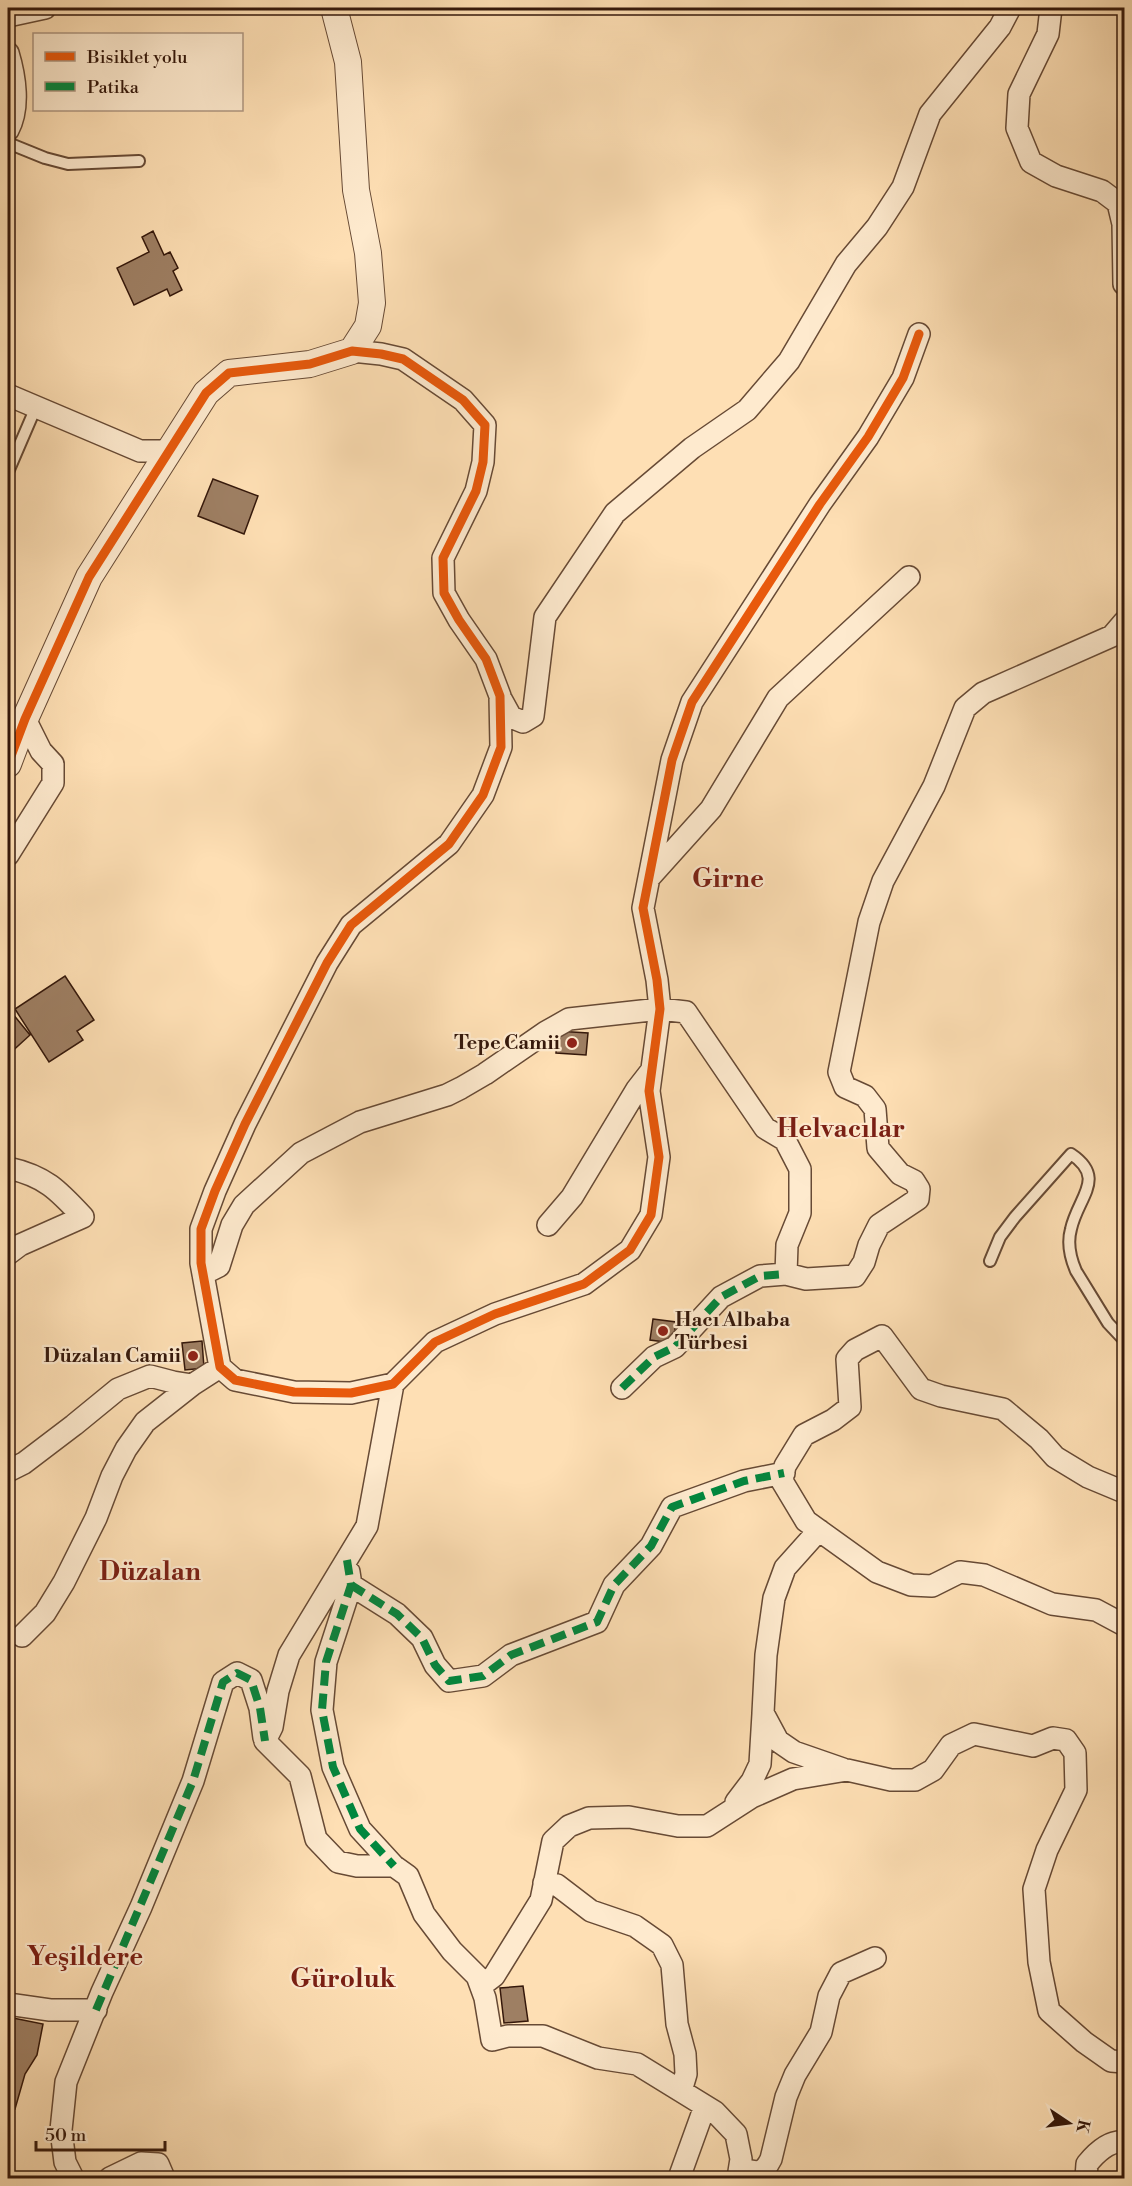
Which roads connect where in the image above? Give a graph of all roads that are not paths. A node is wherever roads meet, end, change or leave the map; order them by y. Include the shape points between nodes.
1 (45, 8) edge
2 (334, 8) edge
3 (1010, 8) edge
4 (1051, 8) edge
5 (8, 16) edge
6 (8, 53) edge
7 (8, 130) edge
8 (8, 143) edge
9 (139, 161) dead end
10 (1125, 284) edge
11 (919, 334) dead end
12 (352, 351) junction
13 (8, 395) edge
14 (36, 407) junction
15 (169, 451) junction
16 (8, 471) edge
17 (909, 577) dead end
18 (1125, 622) edge
19 (500, 696) junction
20 (25, 719) junction
21 (8, 764) edge
22 (8, 855) edge
23 (649, 879) junction
24 (660, 1009) junction
25 (651, 1071) junction
26 (8, 1168) edge
27 (548, 1225) dead end
28 (8, 1254) edge
29 (990, 1261) dead end
30 (203, 1274) junction
31 (786, 1274) junction
32 (1125, 1340) edge
33 (220, 1366) junction
34 (192, 1384) junction
35 (393, 1384) junction
36 (622, 1388) dead end
37 (8, 1471) edge
38 (784, 1473) junction
39 (1125, 1492) edge
40 (819, 1530) junction
41 (347, 1560) junction
42 (351, 1585) junction
43 (1125, 1625) edge
44 (22, 1636) dead end
45 (763, 1713) junction
46 (265, 1741) junction
47 (846, 1770) junction
48 (729, 1812) junction
49 (394, 1866) junction
50 (544, 1882) junction
51 (875, 1958) dead end
52 (481, 1986) junction
53 (8, 2004) edge
54 (96, 2010) junction
55 (1125, 2062) edge
56 (681, 2091) junction
57 (705, 2106) junction
58 (1125, 2142) edge
59 (739, 2174) edge
60 (73, 2178) edge
61 (110, 2178) edge
62 (164, 2178) edge
63 (679, 2178) edge
64 (1086, 2178) edge

1 - 5 street
2 - 12 street via 348,62 356,190 368,253 372,303 368,326
3 - 19 street via 1000,27 930,114 903,187 846,264 789,361 747,410 692,448 615,513 545,616 533,716 523,722 511,717
4 - 10 street via 1047,34 1019,94 1017,128 1030,162 1056,176 1102,191 1118,203 1124,224
6 - 7 street via 14,70 14,118
8 - 9 lane via 68,164
11 - 23 street via 903,378 868,437 692,702 672,760
12 - 15 street via 310,364 229,373 206,393
12 - 19 street via 403,359 463,400 485,426 476,491 443,558 444,593 486,659
13 - 14 street
14 - 15 street via 140,451
14 - 16 lane
15 - 20 street via 89,577
17 - 23 street via 778,698 711,809
18 - 31 street via 1112,636 982,693 964,708 934,786 883,881 869,922 838,1072 845,1087 865,1096 875,1109 878,1148 900,1174 914,1181 919,1189 918,1198 879,1225 855,1276 806,1279
19 - 30 street via 501,747 483,795 449,844 351,925 317,983 215,1191 201,1229
20 - 21 street
20 - 22 street via 41,751 53,764 53,783
23 - 24 street via 643,908
24 - 25 street
24 - 30 street via 569,1019 447,1095 360,1122 301,1153 244,1205 232,1225 219,1266
24 - 31 street via 686,1012 765,1128 785,1140 800,1169 800,1213 787,1245
25 - 27 street via 572,1197
25 - 35 street via 649,1091 659,1157 651,1215 630,1250 584,1284 495,1314 435,1342
26 - 28 street via 47,1182 82,1217
29 - 32 lane via 1005,1230 1071,1154 1084,1162 1089,1175 1071,1228 1072,1261 1108,1323
30 - 33 street
31 - 36 street via 760,1276 721,1297 675,1347 654,1357
33 - 34 street
33 - 35 street via 236,1380 294,1392 351,1393
34 - 37 street via 150,1376 118,1389 75,1425
34 - 44 street via 145,1422 126,1449 64,1582 45,1613
35 - 41 street via 367,1526
38 - 39 street via 804,1435 850,1407 847,1359 855,1350 882,1336 921,1389 1003,1409 1055,1457 1088,1478
38 - 40 street via 782,1481 807,1521
38 - 42 street via 744,1481 672,1507 651,1546 614,1585 597,1622 511,1655 483,1676 448,1681 422,1638 397,1614
40 - 43 street via 877,1572 911,1585 932,1586 960,1572 984,1575 1052,1604 1095,1610
40 - 45 street via 785,1568 774,1598
41 - 42 street
41 - 46 street via 289,1655
42 - 49 street via 326,1662 322,1710 333,1767 360,1829
45 - 47 street via 778,1741 794,1752
45 - 48 street via 760,1764
46 - 49 street via 300,1776 316,1839 338,1862
46 - 54 street via 251,1680 237,1673 223,1682 194,1781
47 - 48 street via 793,1779
47 - 55 street via 891,1780 915,1780 933,1770 951,1746 974,1734 1033,1746 1053,1738 1066,1740 1075,1753 1076,1790 1047,1850 1034,1889 1039,1962 1049,2011 1111,2061
48 - 50 street via 707,1826 678,1826 629,1817 589,1818 569,1826 553,1841
49 - 52 street via 408,1876 424,1914 477,1976
50 - 52 street via 541,1900 494,1976
50 - 56 street via 557,1885 591,1911 635,1926 662,1945 672,1965 677,2024 685,2054 686,2074
51 - 59 street via 841,1973 829,1996 821,2032 786,2097 767,2169
52 - 56 street via 492,2040 543,2036 598,2058 638,2064
53 - 54 street via 50,2010
54 - 60 street via 66,2082 61,2130 65,2162
56 - 57 street
57 - 59 street via 736,2134 741,2159
57 - 63 street
58 - 64 street via 1118,2141 1098,2151 1087,2164
61 - 62 street via 141,2163 158,2164

